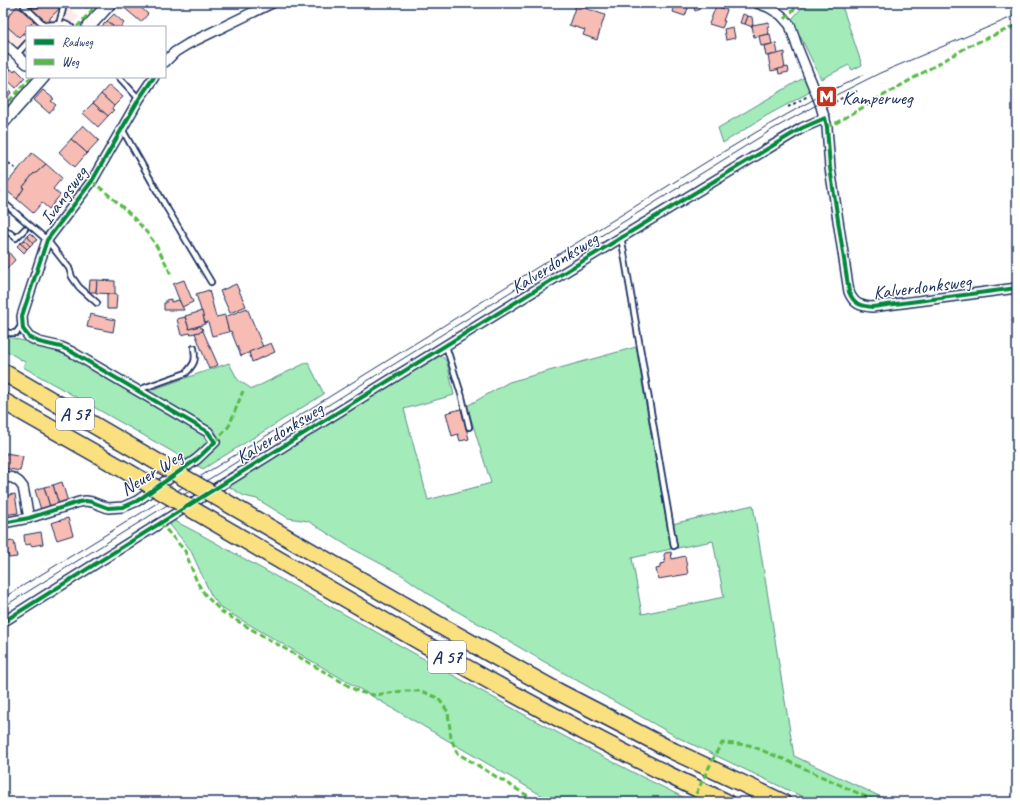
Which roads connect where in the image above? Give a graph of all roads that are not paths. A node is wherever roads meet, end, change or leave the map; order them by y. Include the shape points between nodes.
1 (24, 3) edge
2 (110, 3) edge
3 (272, 3) edge
4 (757, 3) edge
5 (61, 4) dead end
6 (58, 25) edge
7 (69, 26) edge
8 (89, 26) edge
9 (3, 43) edge
10 (26, 44) edge
11 (17, 54) junction
12 (166, 61) edge
13 (26, 63) edge
14 (42, 78) edge
15 (120, 78) edge
16 (153, 78) edge
17 (139, 99) junction
18 (823, 114) junction
19 (3, 122) edge
20 (122, 129) junction
21 (3, 202) edge
22 (3, 230) edge
23 (24, 230) dead end
24 (621, 236) junction
25 (47, 240) junction
26 (211, 282) dead end
27 (1017, 288) edge
28 (97, 303) dead end
29 (23, 323) junction
30 (3, 330) edge
31 (446, 346) junction
32 (194, 348) dead end
33 (3, 372) edge
34 (137, 390) junction
35 (3, 401) edge
36 (469, 427) dead end
37 (3, 476) edge
38 (29, 518) junction
39 (3, 523) edge
40 (674, 546) dead end
41 (3, 622) edge
42 (726, 802) edge
43 (782, 802) edge

1 - 6 lane via 24,6 43,24
2 - 8 main road
3 - 12 street via 188,44
4 - 18 street via 781,15 790,24
5 - 6 lane via 63,9
6 - 7 lane
9 - 11 street
10 - 11 lane
11 - 13 street
14 - 19 main road
15 - 17 lane
16 - 17 street, Ivangsweg
17 - 20 street, Ivangsweg
18 - 24 street, Kalverdonksweg
18 - 27 street, Kalverdonksweg via 852,299 858,304 872,307
20 - 25 street, Ivangsweg via 92,181
20 - 26 lane
21 - 25 lane
22 - 23 lane via 10,232 15,239
24 - 31 street, Kalverdonksweg
24 - 40 lane, Kalverdonksweg
25 - 28 lane via 70,268 72,277 79,287
25 - 29 street, Ivangsweg via 22,316
29 - 30 lane via 16,333
29 - 34 street via 23,329 29,337 70,351
31 - 36 lane
31 - 41 street, Kalverdonksweg
32 - 34 lane via 196,361 186,373
33 - 43 highway, A 57, bridge via 557,691 673,751
34 - 38 street, Neuer Weg via 208,432 215,442 197,459 136,501 123,507 108,508 86,501
35 - 42 highway, A 57, bridge via 460,664 554,716
37 - 38 street via 13,478 23,487
38 - 39 street, Neuer Weg

